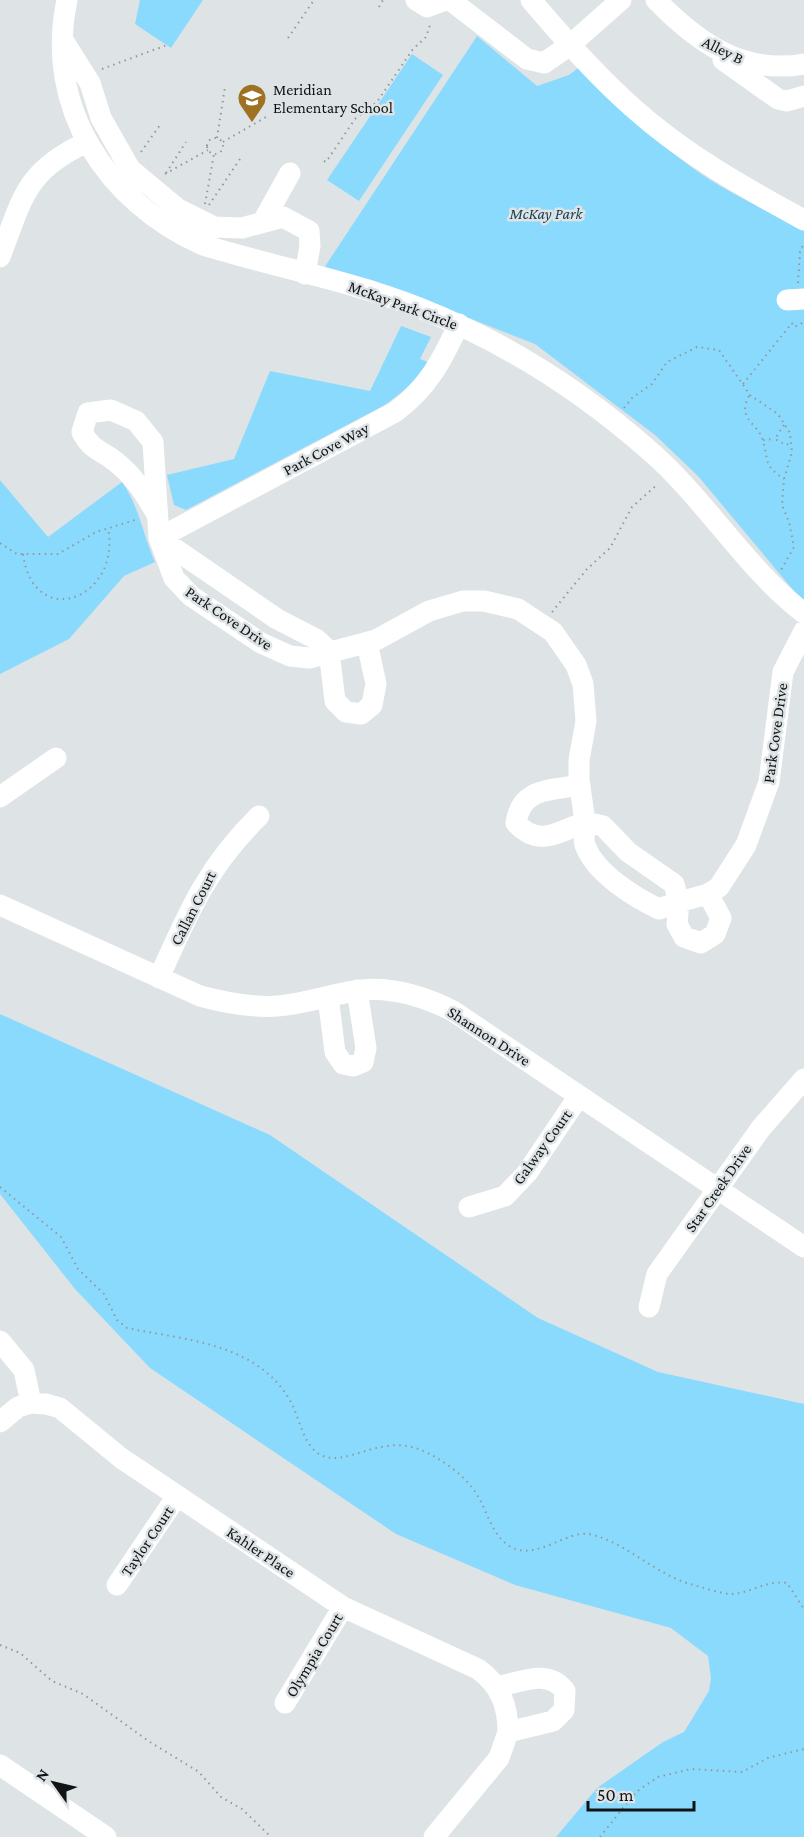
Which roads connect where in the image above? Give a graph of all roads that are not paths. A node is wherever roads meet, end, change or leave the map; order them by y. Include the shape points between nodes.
1 (67, 0) edge
2 (416, 0) edge
3 (448, 0) edge
4 (531, 0) edge
5 (621, 0) edge
6 (656, 0) edge
7 (690, 33) junction
8 (63, 39) junction
9 (570, 45) junction
10 (804, 64) edge
11 (804, 96) edge
12 (87, 142) junction
13 (290, 173) dead end
14 (804, 220) edge
15 (252, 225) junction
16 (236, 255) junction
17 (0, 256) edge
18 (305, 274) junction
19 (459, 324) junction
20 (156, 513) junction
21 (159, 538) junction
22 (804, 613) edge
23 (804, 631) edge
24 (367, 643) junction
25 (329, 651) junction
26 (56, 758) dead end
27 (580, 785) junction
28 (0, 797) edge
29 (258, 816) dead end
30 (585, 822) junction
31 (708, 894) junction
32 (679, 902) junction
33 (0, 906) edge
34 (159, 978) junction
35 (357, 990) junction
36 (328, 997) junction
37 (804, 1079) edge
38 (579, 1096) junction
39 (718, 1189) junction
40 (469, 1207) dead end
41 (804, 1247) edge
42 (649, 1307) dead end
43 (0, 1341) edge
44 (31, 1403) junction
45 (0, 1422) edge
46 (177, 1496) junction
47 (117, 1585) dead end
48 (343, 1607) junction
49 (497, 1687) junction
50 (285, 1703) dead end
51 (508, 1732) junction
52 (0, 1765) edge
53 (106, 1837) edge
54 (434, 1837) edge

1 - 8 street, McKay Park Circle
2 - 3 street via 427,8
3 - 9 street via 527,59 544,63
4 - 9 street
5 - 9 street
6 - 7 street, Alley B
7 - 10 street, Alley B via 716,51 745,62 765,66
7 - 11 street via 778,99 787,101
8 - 12 street, McKay Park Circle via 69,95
8 - 15 street via 90,83 101,118 130,169 178,209 214,227
9 - 14 street via 633,108 673,140 747,190
12 - 16 street, McKay Park Circle via 117,185 156,220 203,245
12 - 17 street via 63,153 33,180
13 - 15 street
15 - 16 street
15 - 18 street via 283,217 309,231
16 - 18 street, McKay Park Circle
18 - 19 street, McKay Park Circle via 368,290
19 - 21 street, Park Cove Way via 427,384 395,412
19 - 22 street, McKay Park Circle via 531,362 615,420 672,472
20 - 20 street, Park Cove Drive via 153,442 136,421 111,410 88,413 82,432 89,446 129,474
20 - 21 street, Park Cove Drive
21 - 25 street, Park Cove Drive
21 - 25 street, Park Cove Drive via 174,578 191,596 261,643 290,656 309,658
23 - 31 street, Park Cove Drive via 783,672 776,746 760,812 728,876
24 - 25 street, Park Cove Drive
24 - 25 street via 376,684 372,705 361,714 346,712 335,701
24 - 27 street, Park Cove Drive via 429,611 463,601 501,603 543,624 567,648 583,684 586,721 579,760
26 - 28 street
27 - 30 street, Park Cove Drive
27 - 30 street via 531,795 518,806 516,823 527,835 543,838
29 - 34 street, Callan Court via 216,863 199,890
30 - 32 street via 603,826 628,852 674,884
30 - 32 street, Park Cove Drive via 585,845 603,871 634,896 659,909
31 - 32 street, Park Cove Drive
31 - 32 street via 721,918 715,934 701,943 684,937 677,924
33 - 34 street, Shannon Drive
34 - 36 street, Shannon Drive via 200,996 253,1006
35 - 36 street, Shannon Drive
35 - 36 street via 366,1048 363,1062 353,1066 343,1064 335,1052
35 - 38 street, Shannon Drive via 399,992 453,1011
37 - 39 street, Star Creek Drive via 761,1128
38 - 39 street, Shannon Drive
38 - 40 street, Galway Court via 527,1173 505,1196
39 - 41 street, Shannon Drive
39 - 42 street, Star Creek Drive via 657,1274
43 - 44 street via 24,1370
44 - 45 street via 18,1407
44 - 46 street, Kahler Place via 60,1408 104,1445
46 - 47 street, Taylor Court
46 - 48 street, Kahler Place
48 - 49 street, Kahler Place via 478,1669
48 - 50 street, Olympia Court
49 - 51 street via 506,1709
49 - 51 street via 542,1677 559,1682 565,1691 566,1703 560,1717
51 - 54 street via 499,1758
52 - 53 street

